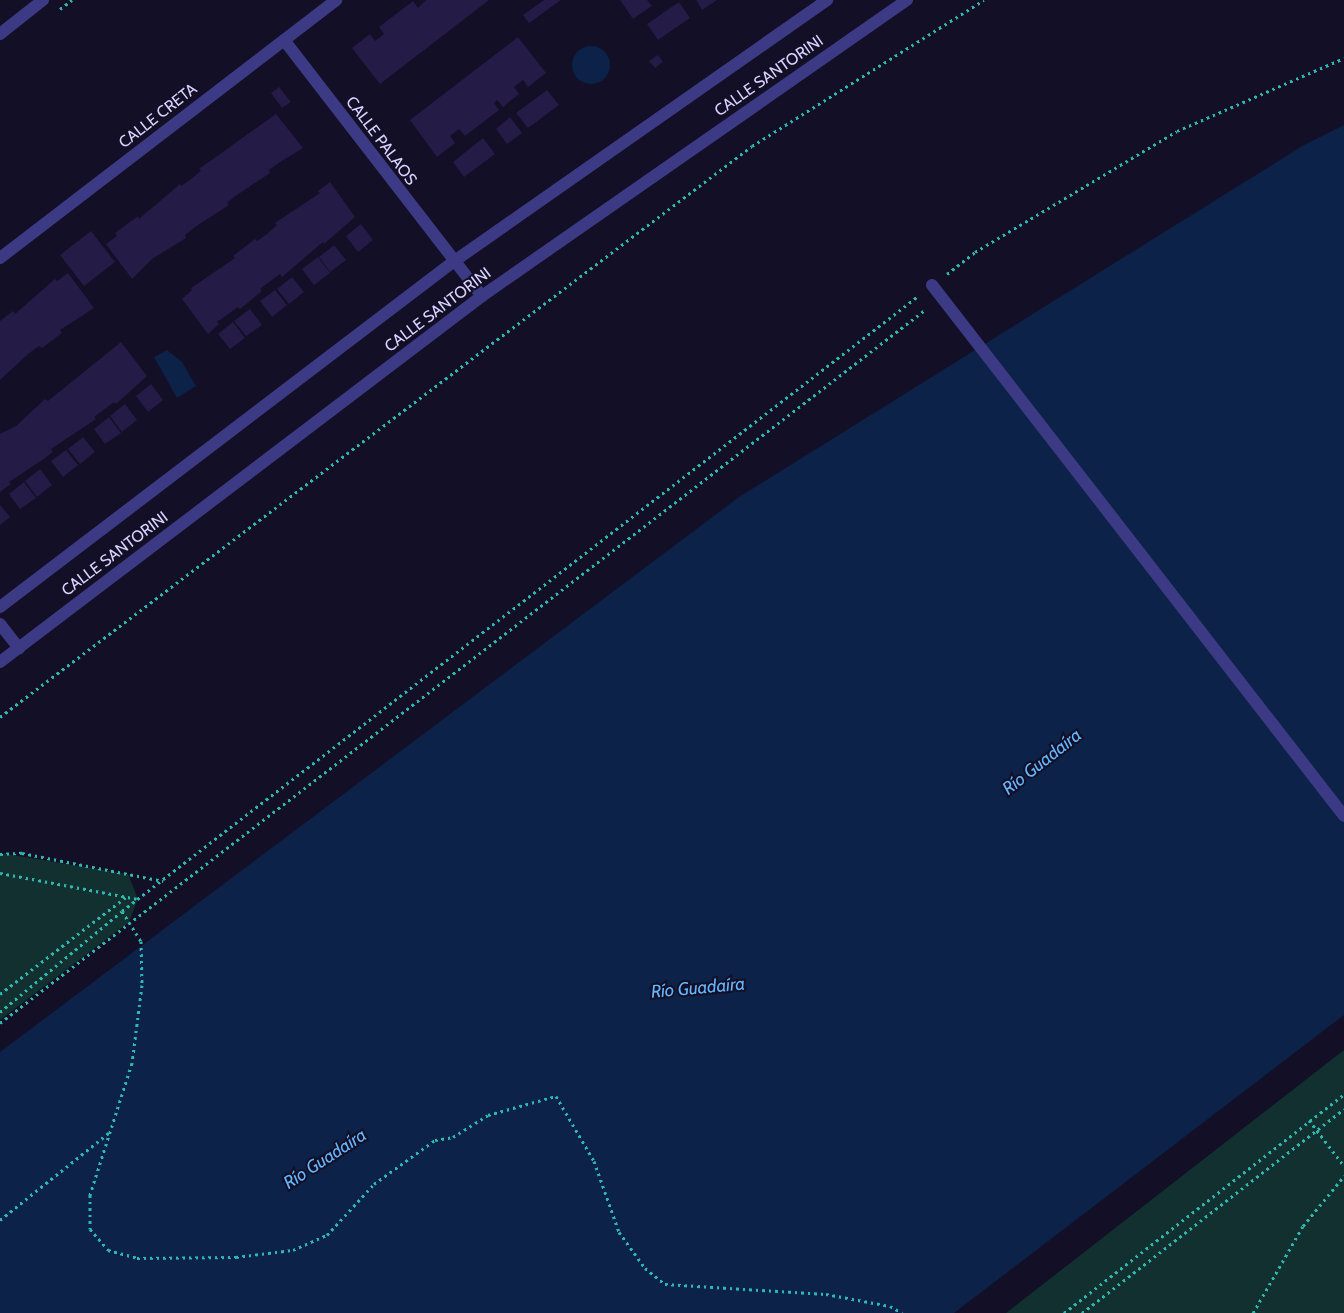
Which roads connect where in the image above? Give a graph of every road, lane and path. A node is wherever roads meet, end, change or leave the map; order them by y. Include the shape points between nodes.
1 (43, 0) edge
2 (336, 0) edge
3 (827, 0) edge
4 (908, 0) edge
5 (984, 0) edge
6 (0, 34) edge
7 (284, 40) junction
8 (1344, 58) edge
9 (0, 258) edge
10 (453, 262) junction
11 (932, 285) junction
12 (482, 296) junction
13 (942, 298) junction
14 (0, 607) edge
15 (0, 624) edge
16 (19, 648) junction
17 (0, 662) edge
18 (0, 717) edge
19 (1344, 816) edge
20 (0, 854) edge
21 (0, 873) edge
22 (163, 881) junction
23 (126, 897) junction
24 (138, 899) junction
25 (122, 911) junction
26 (130, 922) junction
27 (0, 994) edge
28 (0, 1012) edge
29 (0, 1023) edge
30 (1344, 1094) edge
31 (1344, 1109) edge
32 (1309, 1120) junction
33 (112, 1130) junction
34 (1317, 1130) junction
35 (1344, 1166) edge
36 (1344, 1176) edge
37 (0, 1220) edge
38 (902, 1313) edge
39 (1064, 1313) edge
40 (1082, 1313) edge
41 (1253, 1313) edge

1 - 6 street
2 - 7 street, CALLE CRETA
3 - 10 street, CALLE SANTORINI
4 - 12 street, CALLE SANTORINI
5 - 18 path via 752,146
7 - 9 street, CALLE CRETA
7 - 10 street, CALLE PALAOS
8 - 11 path via 1177,131 975,252
10 - 12 street, CALLE PALAOS
10 - 14 street, CALLE SANTORINI
11 - 13 street
11 - 22 path
12 - 16 street, CALLE SANTORINI
13 - 19 street
13 - 26 path
15 - 16 street
16 - 17 street, CALLE SANTORINI
20 - 22 path via 22,853
21 - 23 path
22 - 24 path
23 - 24 path
23 - 27 path
24 - 25 path
25 - 26 path
25 - 28 path
26 - 29 path
26 - 33 path via 140,942 142,986 132,1063
30 - 32 path
31 - 34 path
32 - 34 path
32 - 39 path
33 - 37 path
33 - 38 path via 90,1195 90,1229 108,1250 137,1258 236,1257 293,1250 327,1234 374,1184 435,1140 453,1136 488,1115 556,1096 594,1162 619,1232 645,1268 665,1284 826,1294 890,1306
34 - 35 path
34 - 40 path
36 - 41 path via 1304,1226

